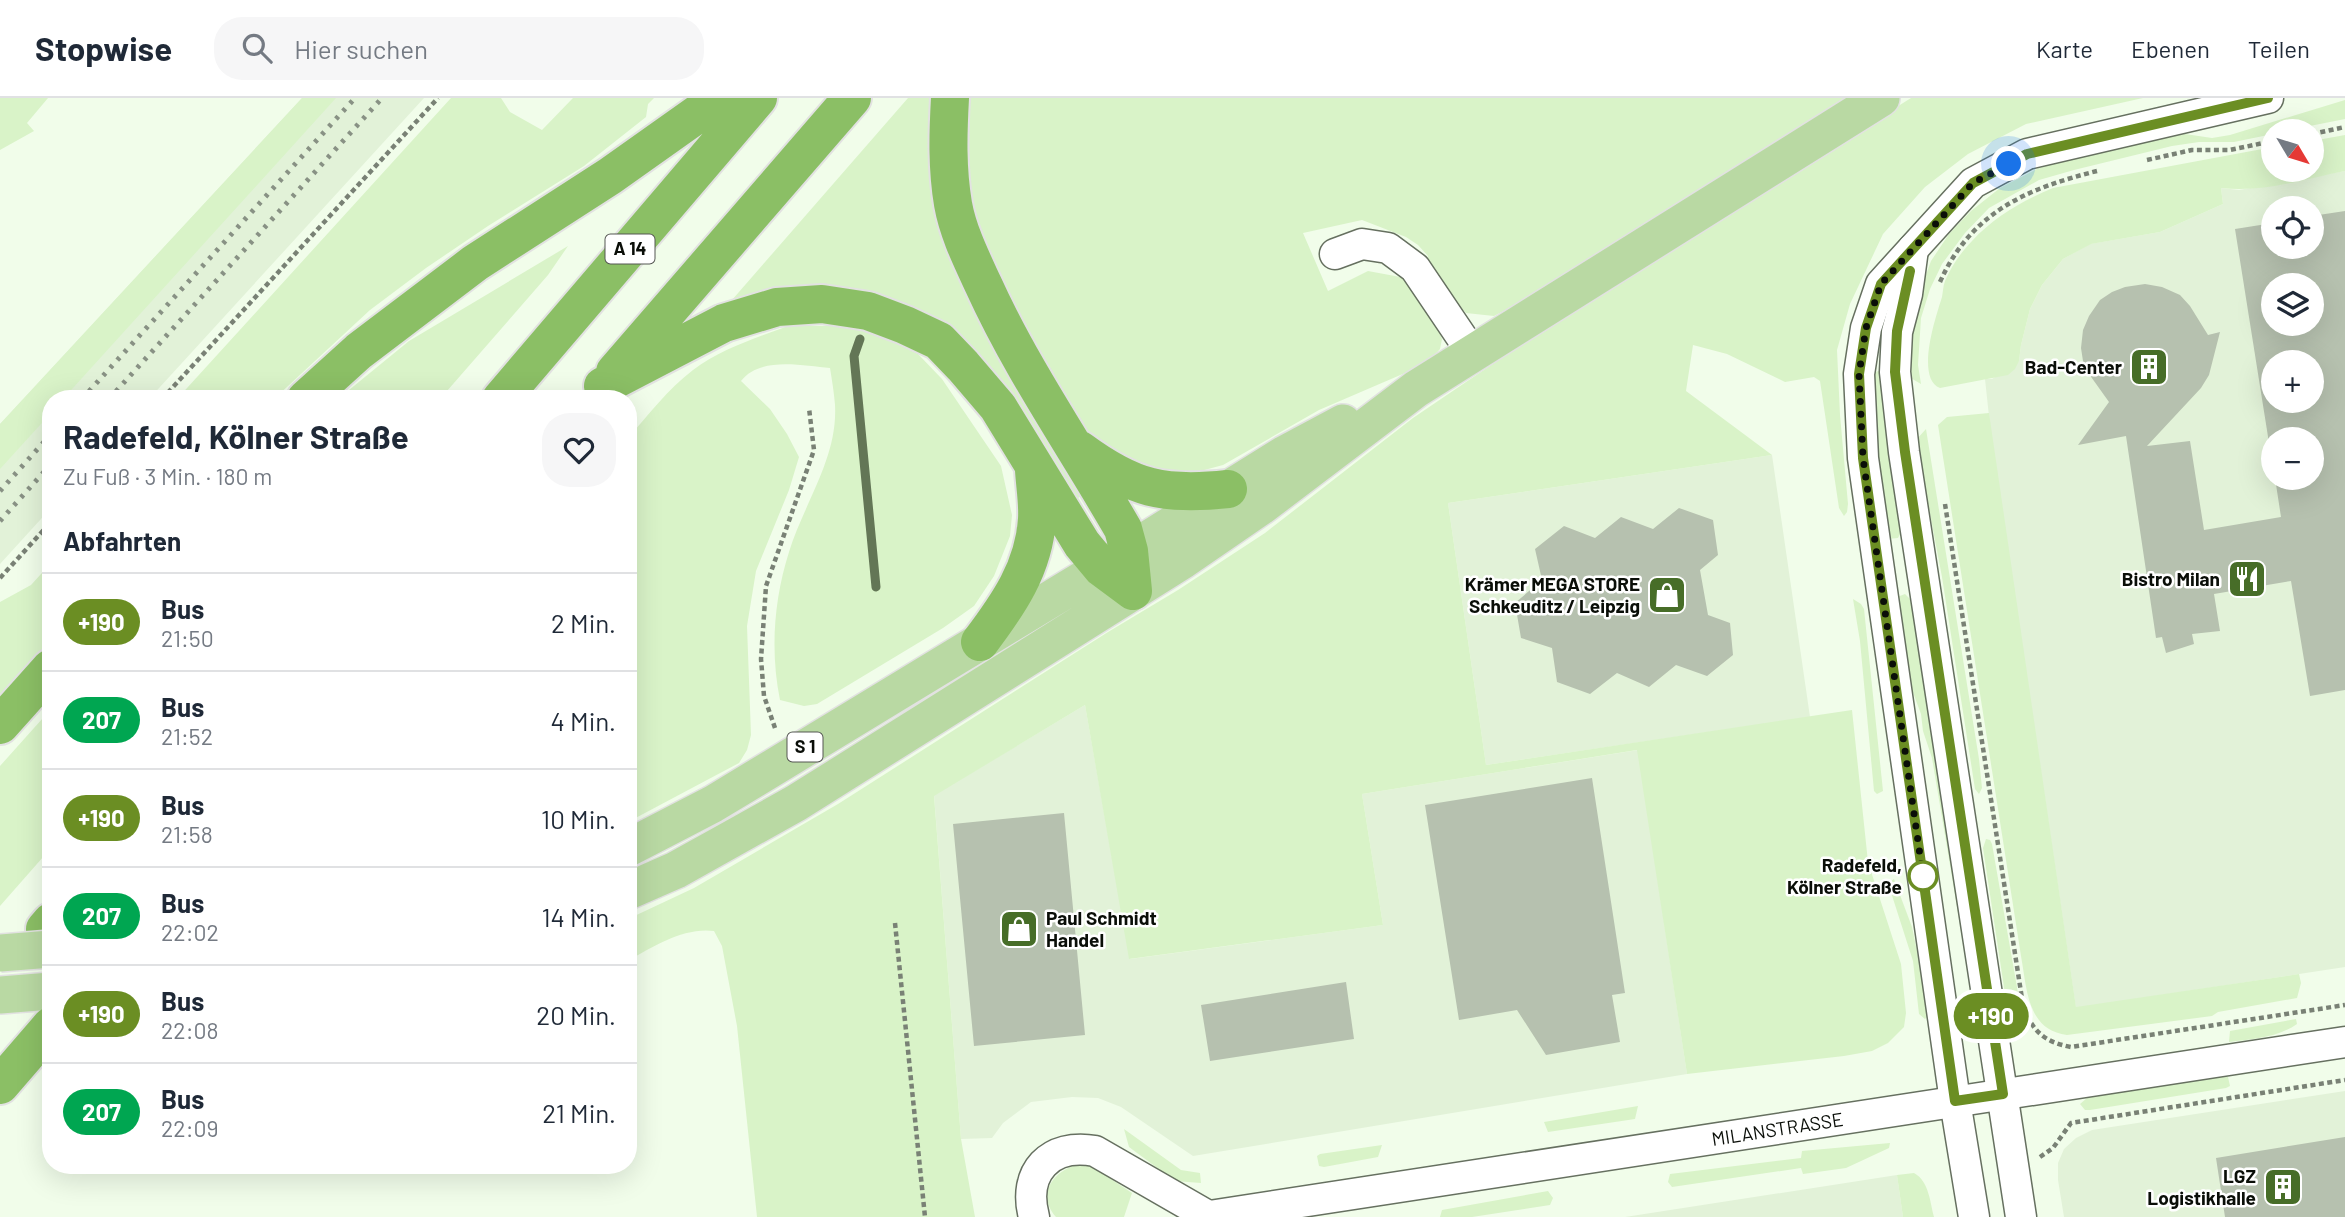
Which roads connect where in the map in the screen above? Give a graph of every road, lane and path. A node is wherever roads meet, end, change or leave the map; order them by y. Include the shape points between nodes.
1 (438, 98) edge
2 (720, 98) edge
3 (758, 98) edge
4 (852, 98) edge
5 (950, 98) edge
6 (1881, 98) edge
7 (2268, 98) edge
8 (2345, 127) edge
9 (2324, 131) edge
10 (2261, 144) edge
11 (2138, 162) dead end
12 (2106, 169) dead end
13 (1913, 249) junction
14 (1335, 254) dead end
15 (1938, 287) dead end
16 (1473, 354) junction
17 (1416, 389) junction
18 (170, 390) edge
19 (316, 390) edge
20 (509, 390) edge
21 (599, 390) edge
22 (601, 390) edge
23 (809, 408) dead end
24 (1070, 442) junction
25 (1034, 468) junction
26 (1228, 489) junction
27 (1945, 503) dead end
28 (42, 532) edge
29 (1116, 559) junction
30 (0, 578) edge
31 (1133, 591) junction
32 (980, 642) junction
33 (42, 678) edge
34 (0, 725) edge
35 (791, 756) junction
36 (637, 843) edge
37 (637, 887) edge
38 (895, 923) dead end
39 (42, 936) edge
40 (0, 953) edge
41 (42, 992) edge
42 (0, 995) edge
43 (2345, 1005) edge
44 (42, 1036) edge
45 (2345, 1042) edge
46 (2345, 1080) edge
47 (0, 1085) edge
48 (2003, 1094) junction
49 (1955, 1101) junction
50 (2011, 1163) junction
51 (1205, 1216) edge
52 (925, 1217) edge
53 (1034, 1217) edge
54 (1974, 1217) edge
55 (2021, 1217) edge

1 - 18 path
2 - 19 highway via 475,263 359,351
3 - 20 highway, A 14
4 - 21 highway
5 - 24 highway via 947,157 953,207 966,247 1004,329
6 - 16 main road, S 1
7 - 13 street via 2027,154 1973,183
8 - 9 path
10 - 11 path via 2230,150 2192,150
12 - 15 path via 2041,187 2001,207 1968,238
13 - 48 street via 1897,331 1895,372
13 - 49 street via 1881,284 1866,328 1859,374 1863,458
14 - 16 street via 1362,244 1388,248 1415,268
16 - 17 main road, S 1
17 - 26 main road, S 1 via 1285,454
17 - 31 main road, S 1 via 1263,505
22 - 25 highway via 724,323 777,307 822,304 868,311 939,341 998,407
23 - 35 path via 814,450 766,586 761,659 764,696
24 - 26 highway via 1109,472 1137,483 1192,493
24 - 29 highway via 1123,529
25 - 29 highway via 1082,544
25 - 32 highway via 1037,518 1032,549 1007,607
26 - 29 main road, S 1
27 - 43 path via 2029,1021 2055,1044 2071,1047
28 - 30 path
29 - 31 highway
29 - 32 main road, S 1
31 - 37 main road, S 1 via 796,803
32 - 35 main road, S 1
33 - 34 highway
35 - 36 main road, S 1
38 - 52 path
39 - 40 main road, bridge
41 - 42 main road
44 - 47 highway
45 - 48 street, MILANSTRASSE
46 - 50 path via 2071,1123 2047,1154
48 - 49 street, MILANSTRASSE
48 - 50 street
49 - 51 street, MILANSTRASSE
49 - 54 street
50 - 55 street
51 - 53 street, MILANSTRASSE via 1096,1151 1079,1148 1063,1151 1038,1171 1031,1186

